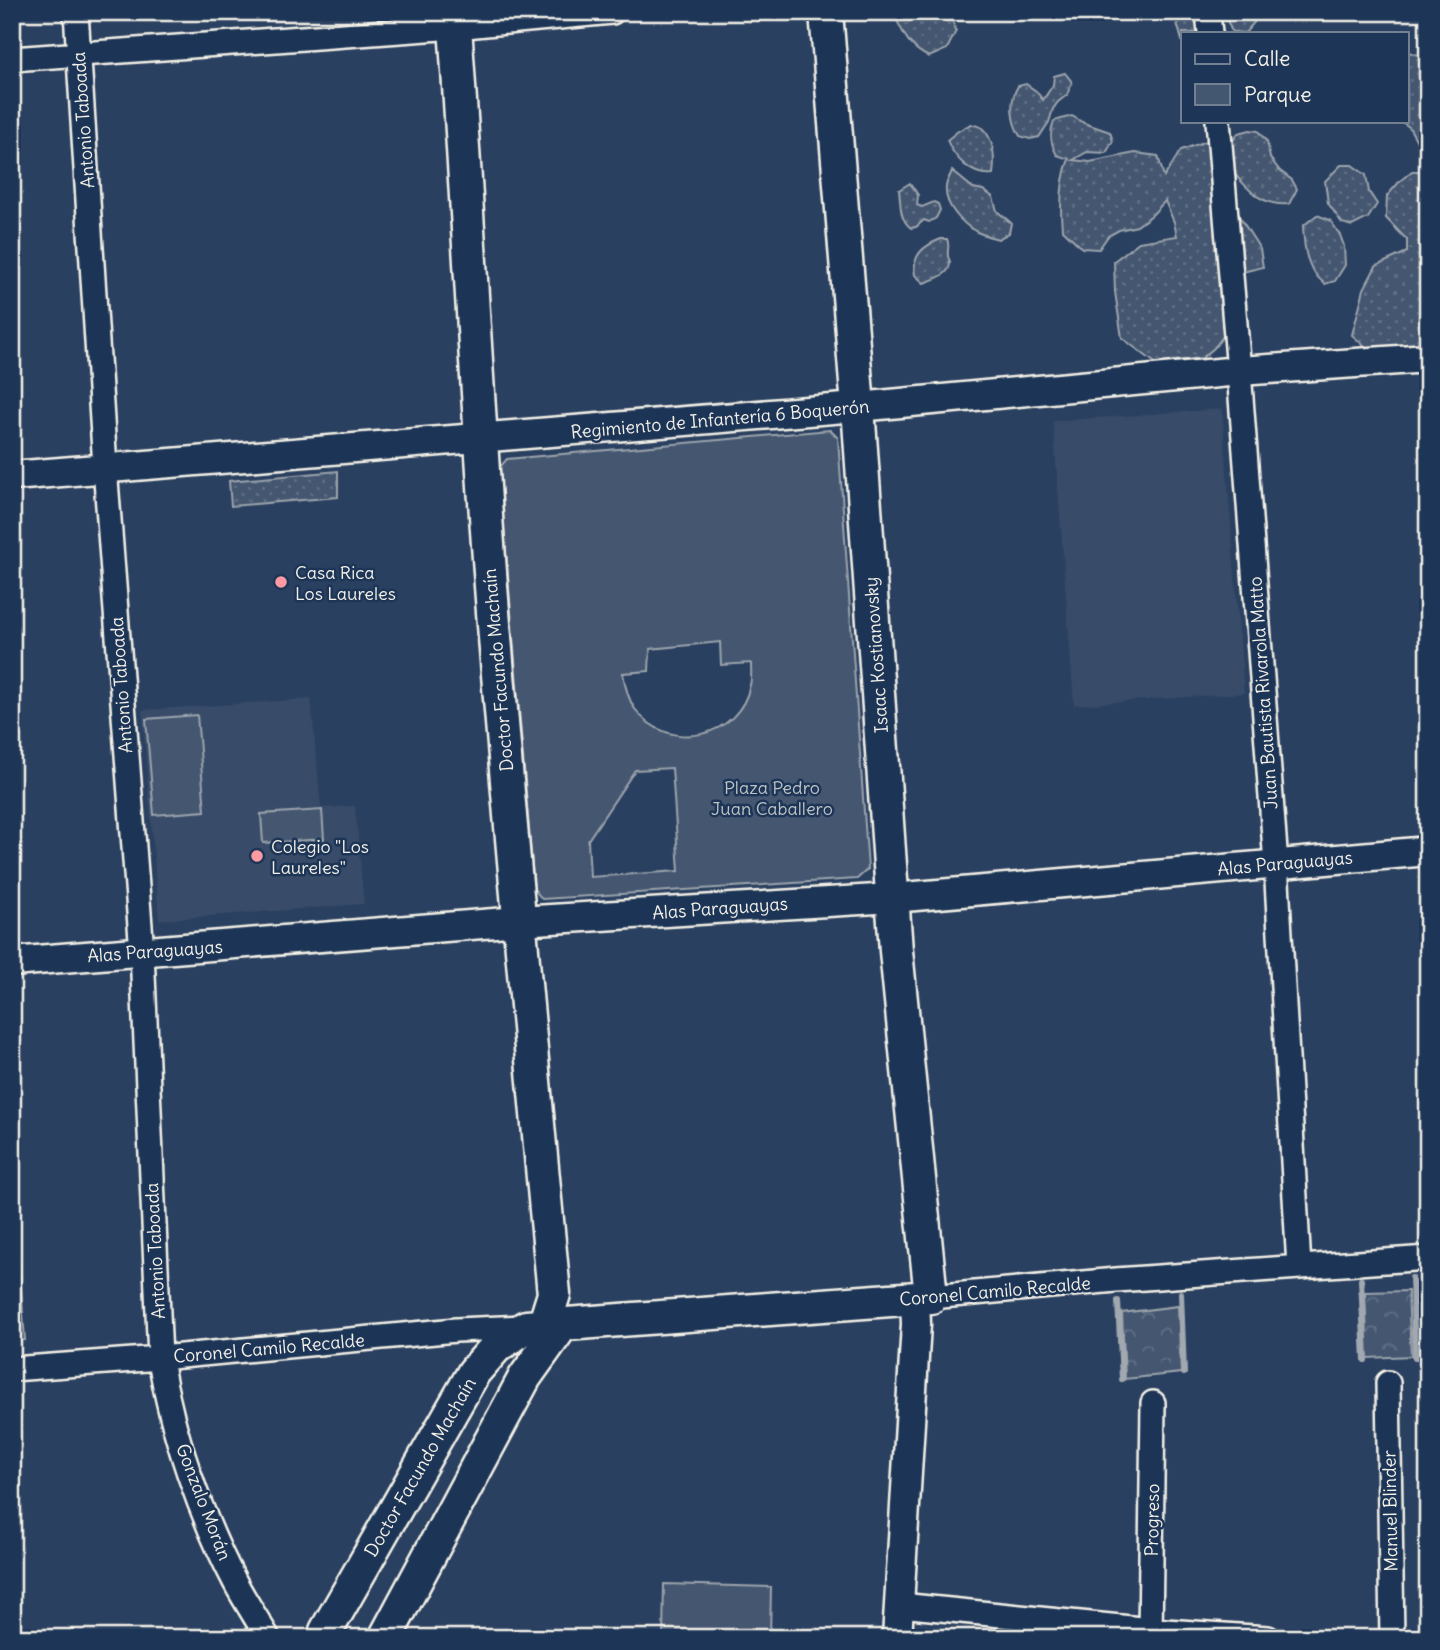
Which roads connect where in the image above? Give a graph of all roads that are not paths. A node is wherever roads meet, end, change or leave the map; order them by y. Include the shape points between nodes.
1 (76, 12) edge
2 (612, 12) edge
3 (826, 12) edge
4 (1208, 12) edge
5 (454, 20) edge
6 (1210, 32) edge
7 (78, 54) junction
8 (12, 59) edge
9 (1217, 122) edge
10 (1428, 358) edge
11 (1239, 371) junction
12 (858, 407) junction
13 (481, 439) junction
14 (105, 467) junction
15 (12, 476) edge
16 (1428, 851) edge
17 (1276, 863) junction
18 (893, 898) junction
19 (519, 921) junction
20 (142, 952) junction
21 (12, 962) edge
22 (1428, 1258) edge
23 (1298, 1267) junction
24 (923, 1298) junction
25 (544, 1326) junction
26 (160, 1359) junction
27 (12, 1369) edge
28 (1388, 1384) dead end
29 (1153, 1403) dead end
30 (900, 1605) junction
31 (1151, 1634) edge
32 (323, 1635) edge
33 (268, 1638) edge
34 (385, 1638) edge
35 (897, 1638) edge
36 (1268, 1638) edge
37 (1392, 1638) edge

1 - 7 street, Antonio Taboada
2 - 5 street
3 - 12 main road, Isaac Kostianovsky
4 - 6 street
5 - 7 street
5 - 13 main road, Doctor Facundo Machaín
7 - 8 street
7 - 14 street, Antonio Taboada
9 - 11 street, Juan Bautista Rivarola Matto
10 - 11 street, Regimiento de Infantería 6 Boquerón
11 - 12 street, Regimiento de Infantería 6 Boquerón
11 - 17 street, Juan Bautista Rivarola Matto
12 - 13 street, Regimiento de Infantería 6 Boquerón
12 - 18 main road, Isaac Kostianovsky
13 - 14 street, Regimiento de Infantería 6 Boquerón
13 - 19 main road, Doctor Facundo Machaín
14 - 15 street, Regimiento de Infantería 6 Boquerón
14 - 20 street, Antonio Taboada
16 - 17 street, Alas Paraguayas
17 - 18 street, Alas Paraguayas
17 - 23 street, Juan Bautista Rivarola Matto
18 - 19 street, Alas Paraguayas
18 - 24 main road, Isaac Kostianovsky
19 - 20 street, Alas Paraguayas
19 - 25 main road, Doctor Facundo Machaín via 554,1294
20 - 21 street, Alas Paraguayas
20 - 26 street, Antonio Taboada
22 - 23 street, Coronel Camilo Recalde
23 - 24 street, Coronel Camilo Recalde
24 - 25 main road, Coronel Camilo Recalde
24 - 30 street via 916,1324
25 - 26 street, Coronel Camilo Recalde via 456,1330
25 - 32 main road, Doctor Facundo Machaín via 496,1347 474,1372
25 - 34 main road, Doctor Facundo Machaín via 525,1377
26 - 27 street, Coronel Camilo Recalde
26 - 33 street, Gonzalo Morán via 184,1456 207,1522 235,1583
28 - 37 street, Manuel Blinder
29 - 31 street, Progreso
30 - 31 street
30 - 35 street
31 - 36 street

